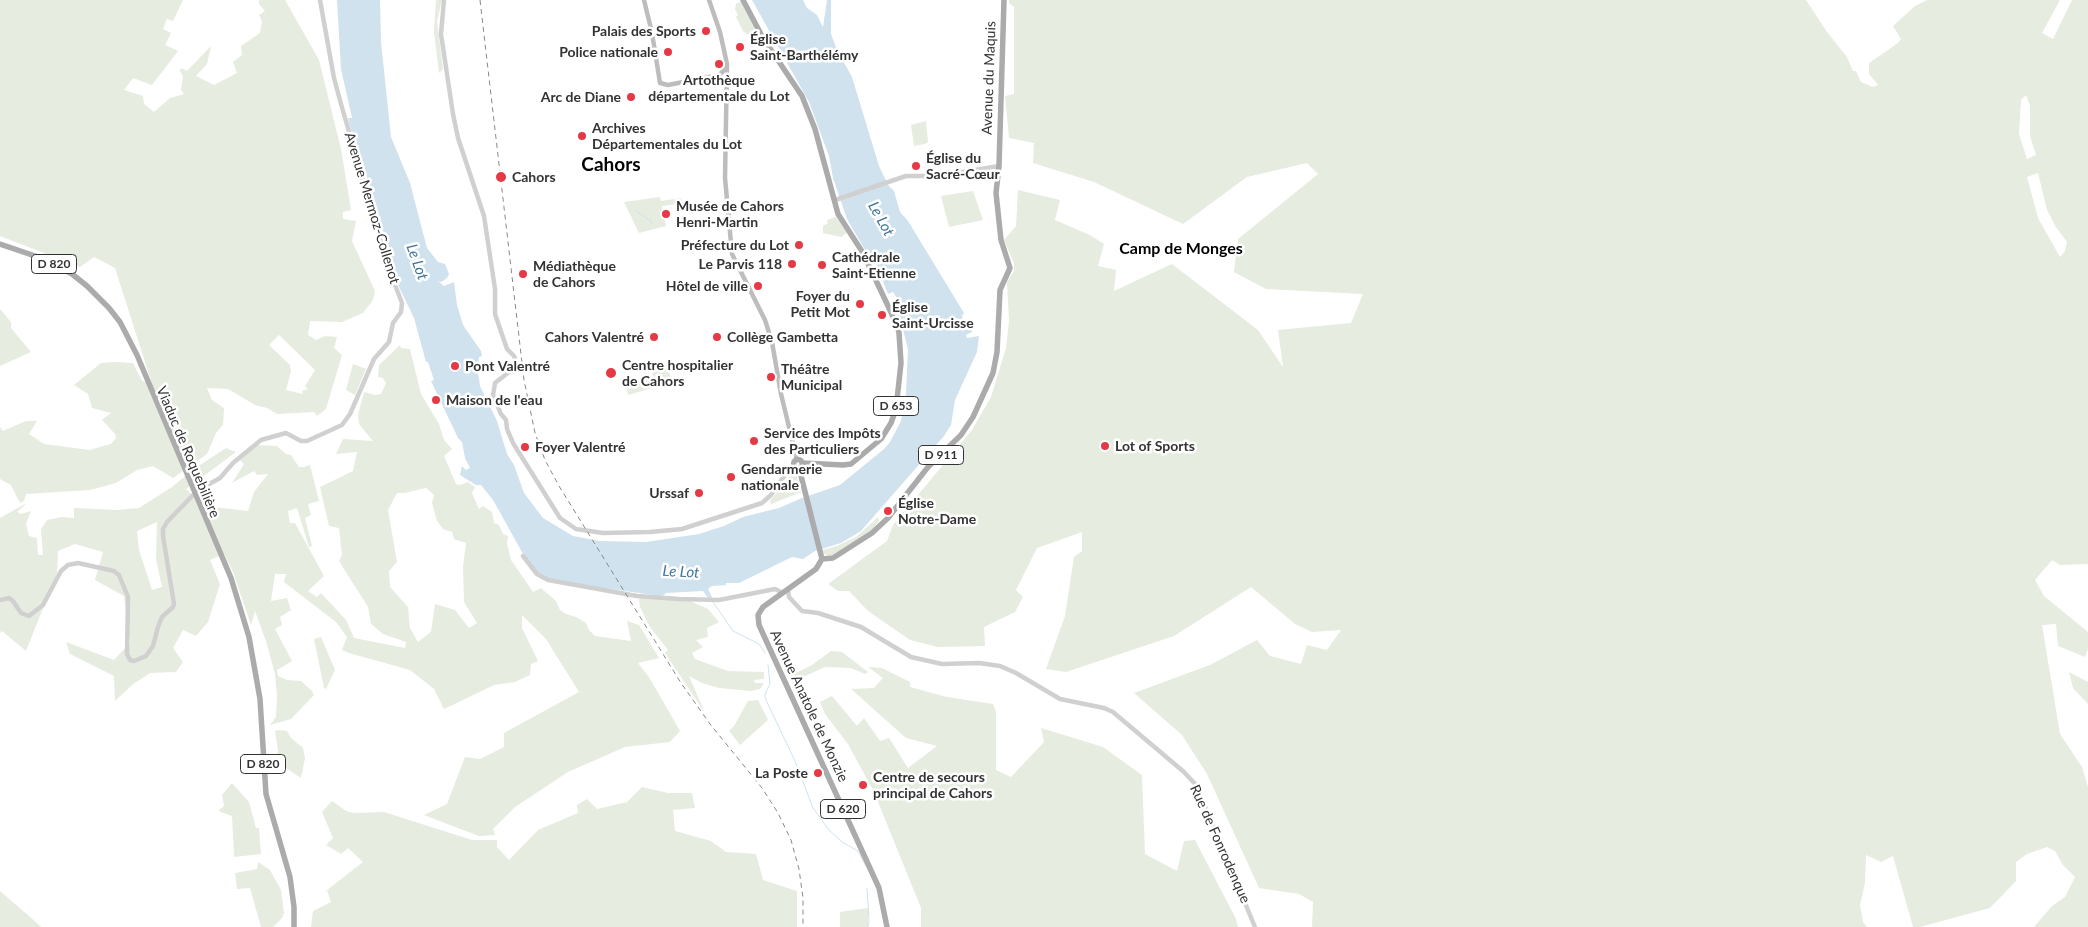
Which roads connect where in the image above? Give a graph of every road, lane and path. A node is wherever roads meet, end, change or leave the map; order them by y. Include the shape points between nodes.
1 (320, 0) edge
2 (444, 0) edge
3 (644, 0) edge
4 (708, 0) edge
5 (743, 0) edge
6 (1004, 0) edge
7 (727, 68) junction
8 (719, 75) junction
9 (727, 84) junction
10 (999, 166) junction
11 (836, 200) junction
12 (0, 244) edge
13 (798, 464) junction
14 (523, 556) dead end
15 (822, 559) junction
16 (784, 591) junction
17 (0, 600) edge
18 (1254, 926) edge
19 (294, 927) edge
20 (887, 927) edge

1 - 17 street, Avenue Mermoz-Collenot via 340,104 388,267 402,303 389,342 369,368 346,421 312,439 301,441 286,433 261,440 220,478 197,491 167,522 163,536 174,607 162,618 151,651 140,660 130,660 127,654 128,597 119,575 114,571 78,563 68,565 61,571 43,605 29,616 9,598
2 - 13 street via 441,30 448,90 458,138 483,212 495,289 496,320 507,350 515,358 515,366 495,384 492,391 494,400 506,420 513,443 560,518 576,529 610,533 682,529 767,500
3 - 8 main road via 660,82 668,84
4 - 7 main road
5 - 11 main road, D 653 via 805,103
6 - 10 main road, Avenue du Maquis / D 911
7 - 8 main road
7 - 9 main road
8 - 9 main road
9 - 13 main road via 725,178 732,254 765,320 772,342
10 - 11 street via 939,176 909,176
10 - 15 main road, Avenue du Maquis / D 911 via 997,203 1001,240 1010,265 1000,290 994,369 976,411 961,435 928,467 881,525 833,558
11 - 13 main road, D 653 via 840,218 863,253 899,330 901,365 894,415 881,439 851,464
12 - 19 main road, Viaduc de Roquebilière / D 820 via 27,252 72,274 100,298 136,355 237,599 255,665 266,794 290,877
13 - 15 main road
14 - 16 street via 537,574 548,580 637,596 711,600 774,589
15 - 16 main road, D 620 via 816,568
16 - 18 street, Rue de Fonrodenque via 806,611 856,625 911,657 942,664 997,665 1060,699 1113,712 1193,780 1200,790
16 - 20 main road, Avenue Anatole de Monzie / D 620 via 759,612 760,631 879,888

